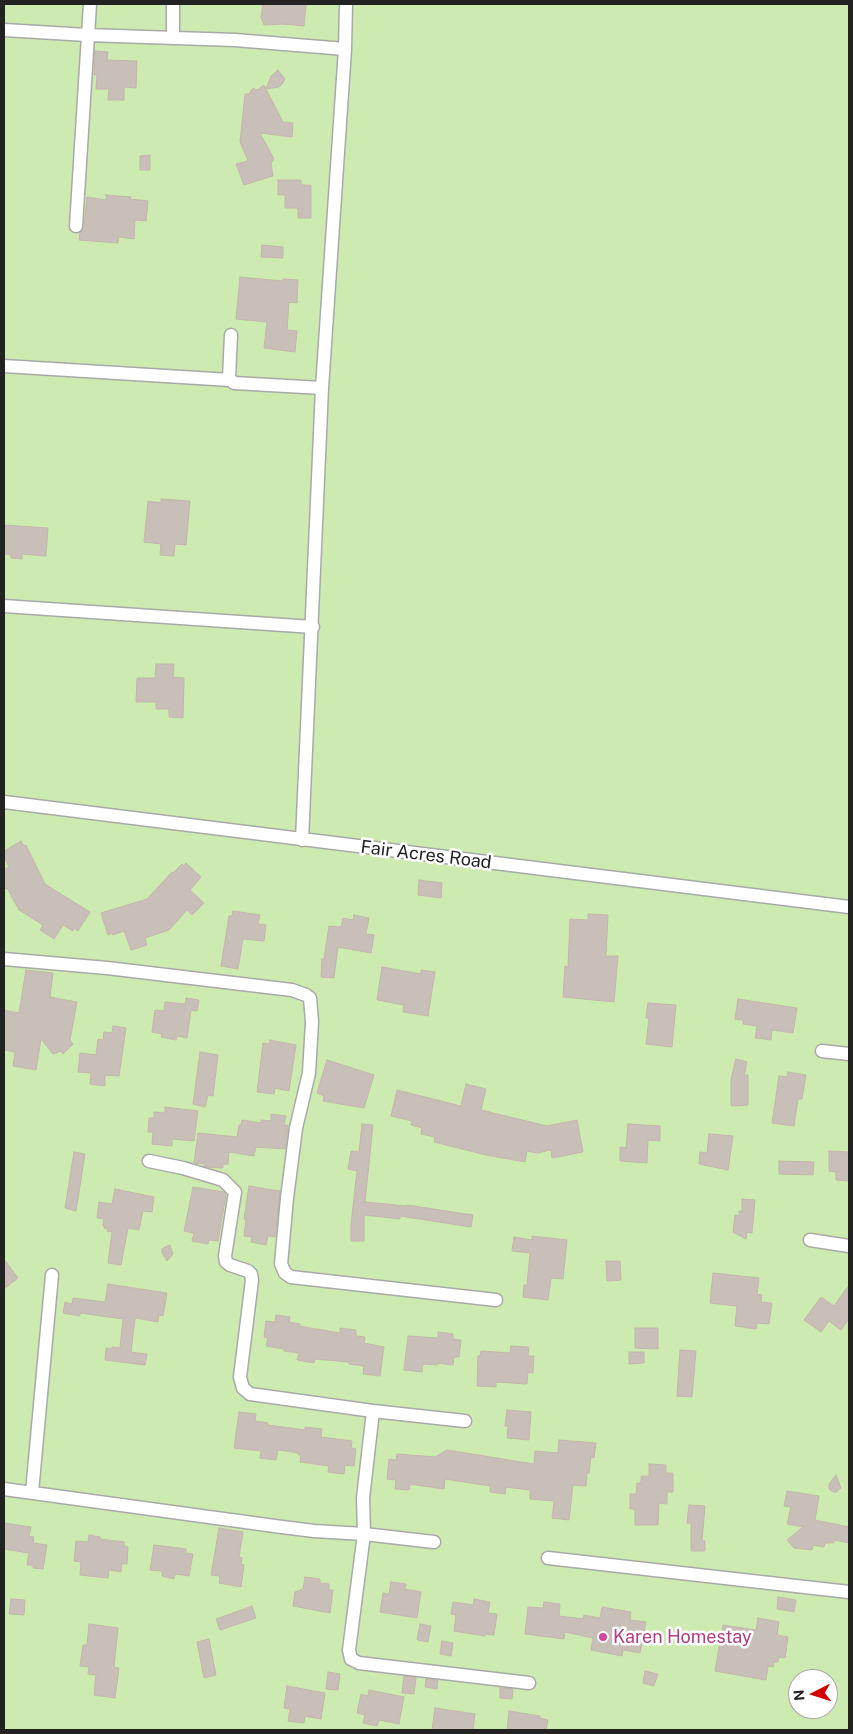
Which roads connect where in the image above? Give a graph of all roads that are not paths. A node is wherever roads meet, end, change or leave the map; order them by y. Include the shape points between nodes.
1 (90, 4) edge
2 (173, 4) edge
3 (346, 4) edge
4 (4, 30) edge
5 (87, 35) junction
6 (173, 38) junction
7 (345, 49) junction
8 (76, 226) dead end
9 (231, 335) dead end
10 (4, 366) edge
11 (230, 380) junction
12 (322, 388) junction
13 (4, 606) edge
14 (313, 627) junction
15 (4, 802) edge
16 (302, 840) junction
17 (849, 908) edge
18 (4, 959) edge
19 (822, 1052) dead end
20 (849, 1054) edge
21 (149, 1161) dead end
22 (810, 1240) dead end
23 (849, 1246) edge
24 (52, 1275) dead end
25 (496, 1300) dead end
26 (373, 1411) junction
27 (464, 1421) dead end
28 (4, 1489) edge
29 (32, 1492) junction
30 (364, 1534) junction
31 (434, 1542) dead end
32 (548, 1558) dead end
33 (849, 1592) edge
34 (529, 1683) dead end

1 - 5 street
2 - 6 street
3 - 7 street
4 - 5 street
5 - 6 street
5 - 8 street
6 - 7 street
7 - 12 street
9 - 11 street
10 - 11 street
11 - 12 street via 234,383
12 - 14 street
13 - 14 street
14 - 16 street
15 - 16 street, Fair Acres Road
16 - 17 street, Fair Acres Road
18 - 25 street via 292,990 306,995 310,998 312,1015 309,1073 296,1128 288,1190 281,1264 285,1273 291,1277
19 - 20 street
21 - 26 street via 223,1180 235,1192 226,1262 248,1270 252,1280 240,1377 243,1388 250,1394
22 - 23 street
24 - 29 street
26 - 27 street
26 - 30 street via 364,1498
28 - 29 street
29 - 30 street via 282,1527
30 - 31 street
30 - 34 street via 349,1650 351,1659 359,1663
32 - 33 street

